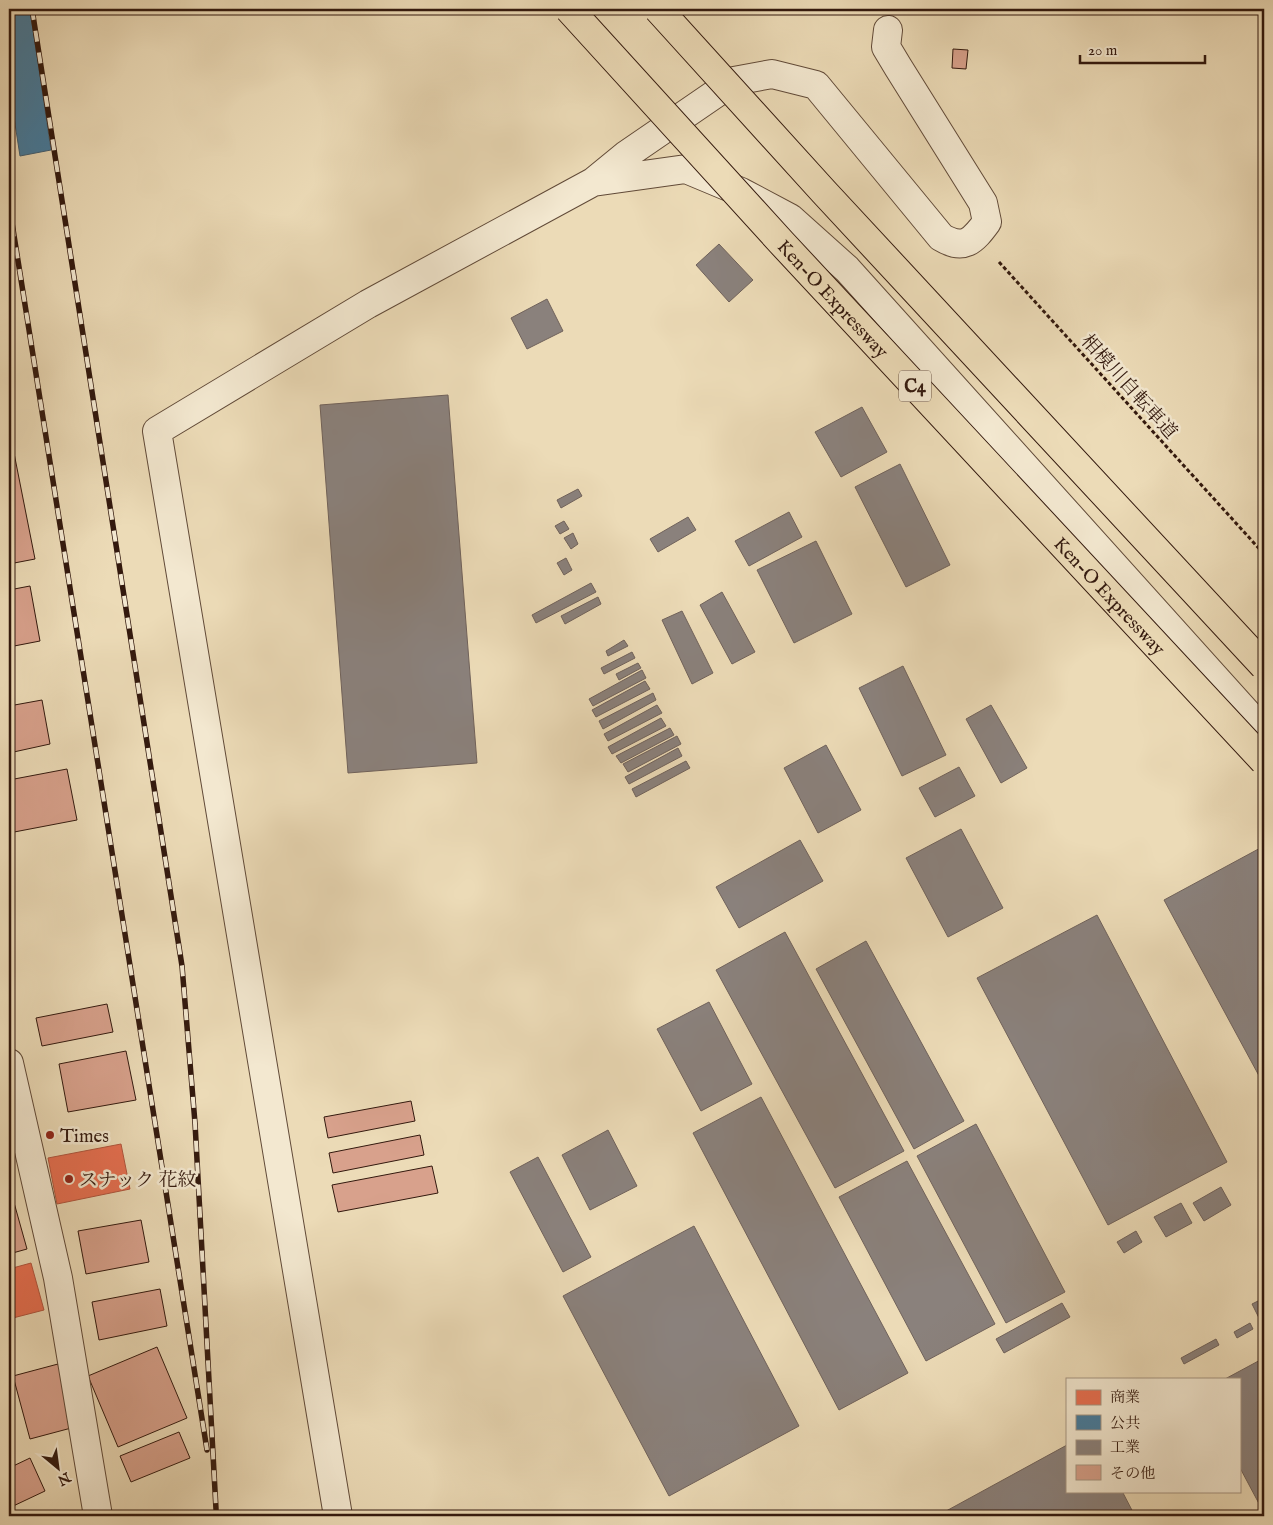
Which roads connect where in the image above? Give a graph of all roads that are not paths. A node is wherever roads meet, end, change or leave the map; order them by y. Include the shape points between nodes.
1 (569, 9) edge
2 (658, 9) edge
3 (888, 30) dead end
4 (593, 182) junction
5 (1264, 666) edge
6 (1264, 732) edge
7 (1264, 761) edge
8 (9, 1063) edge
9 (98, 1516) edge
10 (338, 1516) edge

1 - 7 highway, Ken-O Expressway / C4, bridge
2 - 5 highway, bridge
3 - 4 street via 886,47 984,203 987,222 976,238 952,244 941,237 816,85 772,74 734,81 626,155
4 - 6 street via 686,168 790,218 847,269
4 - 10 street via 368,304 158,431
8 - 9 street via 58,1278

